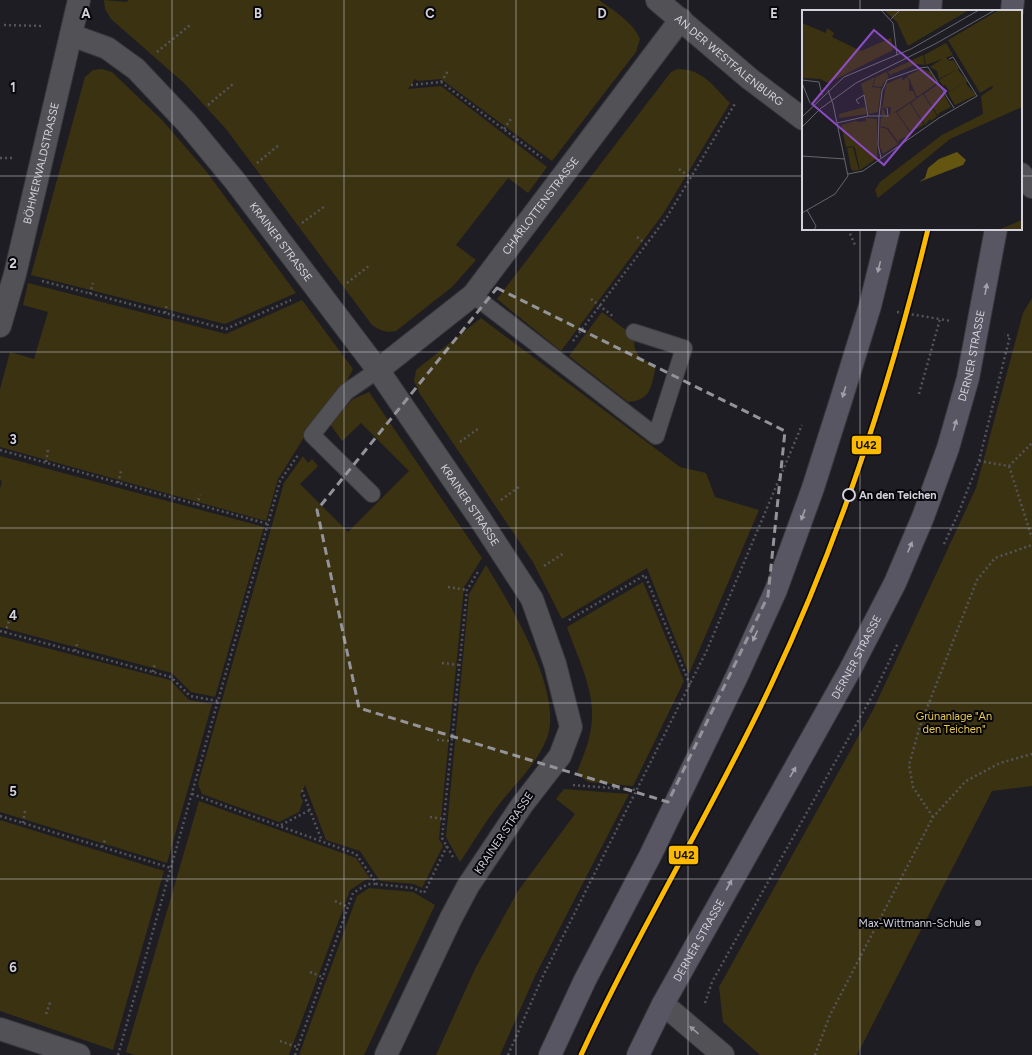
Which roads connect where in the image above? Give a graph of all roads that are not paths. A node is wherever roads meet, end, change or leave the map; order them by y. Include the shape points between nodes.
1 (79, 0) edge
2 (657, 0) edge
3 (932, 0) edge
4 (1013, 0) edge
5 (930, 10) edge
6 (1012, 10) edge
7 (681, 20) junction
8 (72, 31) junction
9 (802, 118) edge
10 (1022, 175) edge
11 (1032, 187) edge
12 (888, 230) edge
13 (993, 230) edge
14 (473, 295) junction
15 (0, 326) edge
16 (634, 332) dead end
17 (378, 370) junction
18 (372, 494) dead end
19 (663, 1004) junction
20 (0, 1029) edge
21 (79, 1055) edge
22 (386, 1055) edge
23 (550, 1055) edge
24 (638, 1055) edge
25 (723, 1055) edge

1 - 8 street, BÖHMERWALDSTRASSE
2 - 7 street, AN DER WESTFALENBURG
3 - 5 main road
4 - 6 main road
7 - 9 street, AN DER WESTFALENBURG via 750,79
7 - 14 street, CHARLOTTENSTRASSE
8 - 15 street, BÖHMERWALDSTRASSE via 15,274
8 - 17 street, KRAINER STRASSE via 107,48 136,69 187,123
10 - 11 street
12 -> 23 main road via 870,306 842,400 776,590 652,854 585,980
19 -> 13 main road, DERNER STRASSE via 850,670 895,583 948,448 968,378 979,327
14 - 16 lane via 656,436 684,348
14 - 17 street, CHARLOTTENSTRASSE
17 - 18 lane via 346,392 312,435
17 - 22 street, KRAINER STRASSE via 532,599 555,664 571,726 560,756 522,805 468,886
19 - 24 main road, DERNER STRASSE
25 -> 19 street
20 - 21 street

